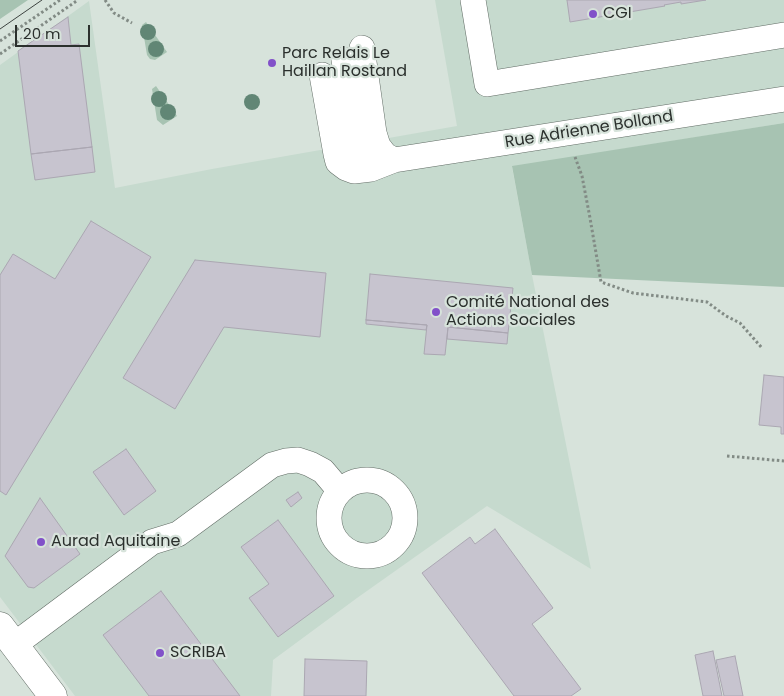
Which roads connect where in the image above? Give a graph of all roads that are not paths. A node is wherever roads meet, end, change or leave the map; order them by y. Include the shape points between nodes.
1 (473, 0) edge
2 (784, 35) edge
3 (353, 54) dead end
4 (322, 75) dead end
5 (784, 99) edge
6 (394, 160) junction
7 (340, 491) dead end
8 (7, 636) edge
9 (53, 696) edge

1 - 2 street via 487,84
3 - 6 street via 378,146
4 - 6 street, Rue Adrienne Bolland via 338,162 354,171 371,169
5 - 6 street, Rue Adrienne Bolland
7 - 8 street via 323,472 310,464 298,460 272,465 178,534 152,542
8 - 9 main road

